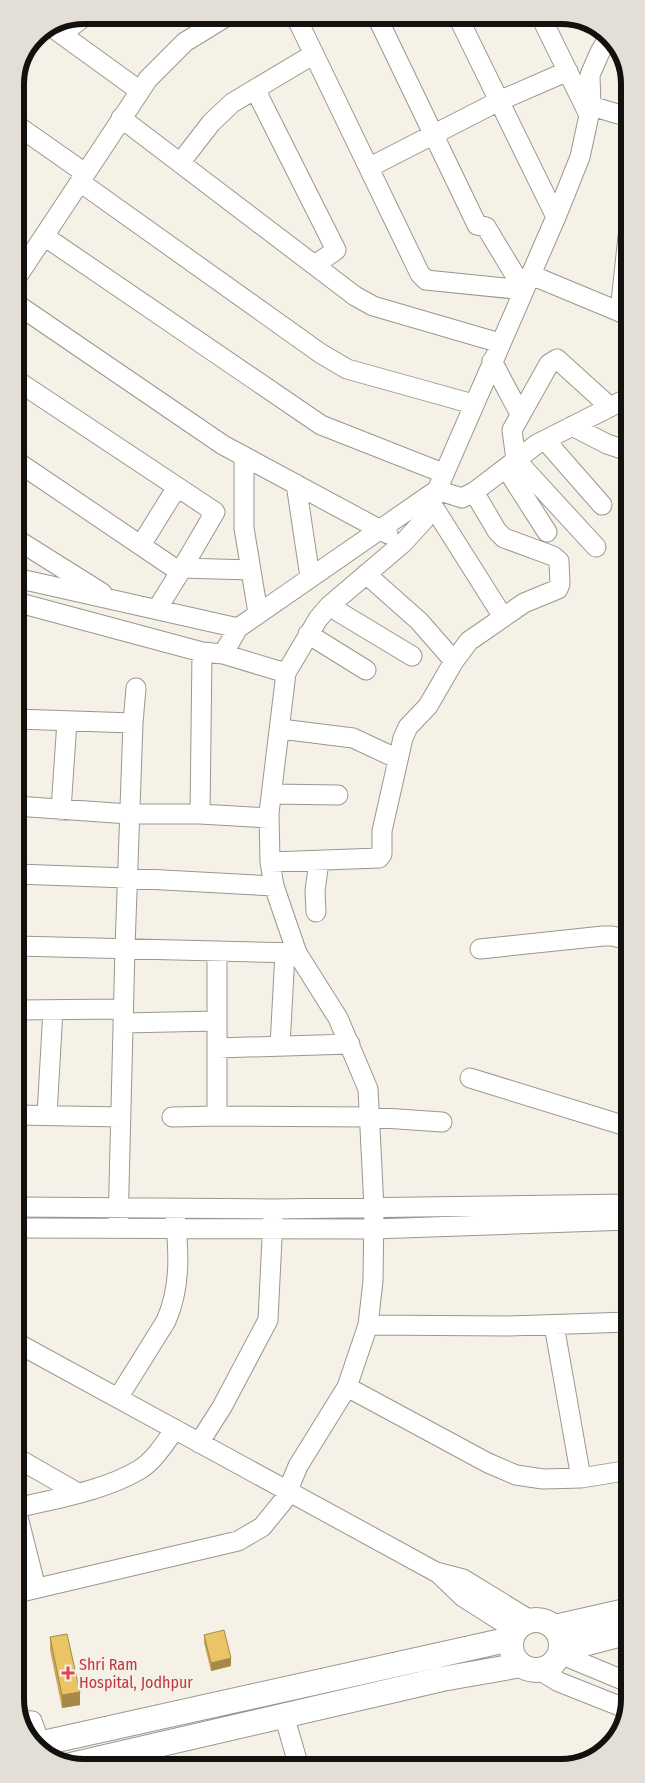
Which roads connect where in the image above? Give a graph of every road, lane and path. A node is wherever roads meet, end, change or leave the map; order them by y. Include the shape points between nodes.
1 (215, 24) edge
2 (299, 24) edge
3 (380, 24) edge
4 (461, 24) edge
5 (544, 24) edge
6 (57, 31) edge
7 (605, 43) edge
8 (314, 54) junction
9 (568, 71) junction
10 (255, 89) junction
11 (140, 91) junction
12 (499, 101) junction
13 (590, 110) junction
14 (621, 116) edge
15 (122, 118) junction
16 (24, 131) edge
17 (433, 134) junction
18 (180, 163) junction
19 (370, 167) junction
20 (83, 178) junction
21 (556, 217) junction
22 (44, 236) junction
23 (314, 265) junction
24 (24, 266) edge
25 (527, 282) junction
26 (24, 309) edge
27 (621, 313) edge
28 (500, 343) junction
29 (492, 361) junction
30 (24, 385) edge
31 (621, 402) edge
32 (473, 404) junction
33 (610, 407) junction
34 (520, 414) junction
35 (572, 426) junction
36 (545, 440) junction
37 (621, 449) edge
38 (244, 456) junction
39 (511, 464) junction
40 (24, 466) edge
41 (296, 484) junction
42 (178, 487) junction
43 (437, 489) junction
44 (474, 492) junction
45 (602, 505) dead end
46 (215, 512) junction
47 (244, 528) junction
48 (379, 529) junction
49 (547, 532) dead end
50 (403, 543) junction
51 (24, 545) edge
52 (141, 545) junction
53 (596, 547) dead end
54 (181, 570) junction
55 (251, 570) junction
56 (366, 574) junction
57 (310, 578) junction
58 (24, 580) edge
59 (113, 600) junction
60 (24, 604) edge
61 (329, 606) junction
62 (157, 610) junction
63 (258, 614) junction
64 (503, 617) junction
65 (238, 628) junction
66 (308, 634) junction
67 (202, 652) junction
68 (223, 654) junction
69 (412, 656) dead end
70 (454, 661) junction
71 (366, 670) dead end
72 (286, 673) junction
73 (136, 688) dead end
74 (24, 719) edge
75 (67, 721) junction
76 (133, 723) junction
77 (281, 729) junction
78 (398, 759) junction
79 (272, 794) junction
80 (338, 795) dead end
81 (24, 807) edge
82 (61, 810) junction
83 (129, 814) junction
84 (200, 814) junction
85 (269, 818) junction
86 (319, 861) junction
87 (270, 862) junction
88 (24, 874) edge
89 (127, 878) junction
90 (274, 886) junction
91 (316, 912) dead end
92 (621, 938) edge
93 (24, 946) edge
94 (125, 948) junction
95 (480, 949) dead end
96 (217, 951) junction
97 (291, 953) junction
98 (24, 1010) edge
99 (52, 1010) junction
100 (123, 1016) junction
101 (217, 1020) junction
102 (350, 1044) junction
103 (280, 1046) junction
104 (217, 1048) junction
105 (470, 1078) dead end
106 (24, 1115) edge
107 (47, 1115) junction
108 (217, 1116) junction
109 (120, 1117) junction
110 (172, 1117) dead end
111 (369, 1117) junction
112 (621, 1119) edge
113 (442, 1122) dead end
114 (621, 1204) edge
115 (39, 1206) junction
116 (118, 1206) junction
117 (24, 1207) edge
118 (374, 1208) junction
119 (175, 1209) junction
120 (272, 1209) junction
121 (621, 1220) edge
122 (118, 1227) junction
123 (24, 1228) edge
124 (40, 1228) junction
125 (176, 1228) junction
126 (374, 1229) junction
127 (272, 1230) junction
128 (621, 1322) edge
129 (368, 1325) junction
130 (554, 1325) junction
131 (24, 1347) edge
132 (347, 1387) junction
133 (118, 1398) junction
134 (175, 1429) junction
135 (199, 1443) junction
136 (24, 1462) edge
137 (621, 1471) edge
138 (581, 1478) junction
139 (287, 1491) junction
140 (78, 1493) junction
141 (24, 1506) edge
142 (24, 1541) edge
143 (36, 1588) junction
144 (24, 1591) edge
145 (621, 1612) edge
146 (555, 1627) junction
147 (518, 1630) junction
148 (621, 1635) edge
149 (561, 1652) junction
150 (530, 1668) junction
151 (621, 1679) edge
152 (621, 1707) edge
153 (284, 1715) junction
154 (28, 1721) edge
155 (35, 1733) edge
156 (43, 1743) edge
157 (120, 1759) edge
158 (297, 1759) edge

1 - 11 street via 185,42
2 - 8 street
3 - 17 street
4 - 12 street
5 - 9 street
6 - 11 street
7 - 13 street via 590,75
8 - 10 street
8 - 19 street
9 - 12 street
9 - 13 street
10 - 18 street via 232,103
10 - 23 street via 336,250
11 - 15 street
12 - 17 street
12 - 21 street
13 - 14 street
13 - 21 street via 580,157
15 - 18 street
15 - 20 street
16 - 20 street
17 - 19 street
17 - 25 street via 477,225 486,227
18 - 23 street
19 - 25 street via 420,274 426,280
20 - 22 street
20 - 32 street via 320,353 347,369
21 - 25 street
22 - 24 street
22 - 43 street via 321,425
23 - 28 street via 354,296 373,306
25 - 27 street
25 - 28 street
26 - 38 street
28 - 29 street
29 - 32 street
29 - 34 street
30 - 42 street
31 - 33 street
32 - 43 street
33 - 34 street via 557,358 549,364
33 - 35 street
34 - 39 street via 512,430
35 - 36 street
35 - 37 street
36 - 39 street
36 - 45 street
38 - 41 street
38 - 47 street
39 - 44 street
39 - 49 street
39 - 53 street
40 - 52 street
41 - 48 street
41 - 57 street
42 - 46 street
42 - 52 street
43 - 44 street via 462,498
43 - 48 street
43 - 50 street via 424,520
43 - 64 street
44 - 64 street via 504,538 560,561 558,590 524,603
46 - 47 street
46 - 54 street
47 - 55 street
48 - 50 street
48 - 57 street
50 - 56 street
51 - 59 street
52 - 54 street
54 - 55 street
54 - 62 street
55 - 63 street
56 - 61 street
56 - 70 street via 418,621
57 - 63 street
58 - 59 street
59 - 62 street
60 - 67 street
61 - 66 street
61 - 69 street
62 - 65 street
63 - 65 street
64 - 70 street via 469,641
65 - 68 street
66 - 71 street
66 - 72 street
67 - 68 street
67 - 84 street
68 - 72 street
70 - 78 street via 428,706 408,726
72 - 77 street
73 - 76 street
74 - 75 street
75 - 76 street
75 - 82 street
76 - 83 street
77 - 78 street via 353,738
77 - 79 street
78 - 86 street via 379,858
79 - 80 street
79 - 85 street
81 - 82 street
82 - 83 street
83 - 84 street
83 - 89 street
84 - 85 street
85 - 87 street
86 - 87 street
86 - 91 street
87 - 90 street
88 - 89 street
89 - 90 street
89 - 94 street
90 - 97 street
92 - 95 street via 602,936
93 - 94 street
94 - 96 street
94 - 100 street
96 - 97 street
96 - 101 street
97 - 102 street via 338,1018
97 - 103 street
98 - 99 street
99 - 100 street
99 - 107 street
100 - 101 street
100 - 109 street
101 - 104 street
102 - 103 street
102 - 111 street via 368,1089
103 - 104 street
104 - 108 street
105 - 112 street
106 - 107 street
107 - 109 street
108 - 110 street
108 - 111 street
109 - 116 street
111 - 113 street
111 - 118 street
114 - 118 street
115 - 116 street
115 - 117 street
115 - 124 street
116 - 119 street
116 - 122 street
118 - 120 street
118 - 126 street
119 - 120 street
119 - 125 street
120 - 127 street
121 - 126 street
122 - 124 street
122 - 125 street
123 - 124 street
125 - 127 street
125 - 133 street via 179,1270 172,1308
126 - 127 street
126 - 129 street
127 - 135 street via 268,1320
128 - 130 street
129 - 130 street
129 - 132 street
130 - 138 street
131 - 133 street
132 - 138 street via 516,1475 543,1479
132 - 139 street via 298,1466
133 - 134 street
134 - 135 street
134 - 140 street via 140,1469
135 - 139 street
136 - 140 street
137 - 138 street
139 - 143 street via 284,1500 262,1527 238,1541
139 - 147 street via 436,1572 463,1597
140 - 141 street
142 - 143 street
143 - 144 street
145 - 146 main road
146 - 147 main road via 548,1622
146 - 149 main road via 562,1642
147 - 150 main road via 514,1658
147 - 156 main road
148 - 149 main road
149 - 150 main road via 548,1668
149 - 151 street
150 - 152 street
150 - 153 main road via 442,1679
153 - 157 main road
153 - 158 street
154 - 155 street via 32,1721

